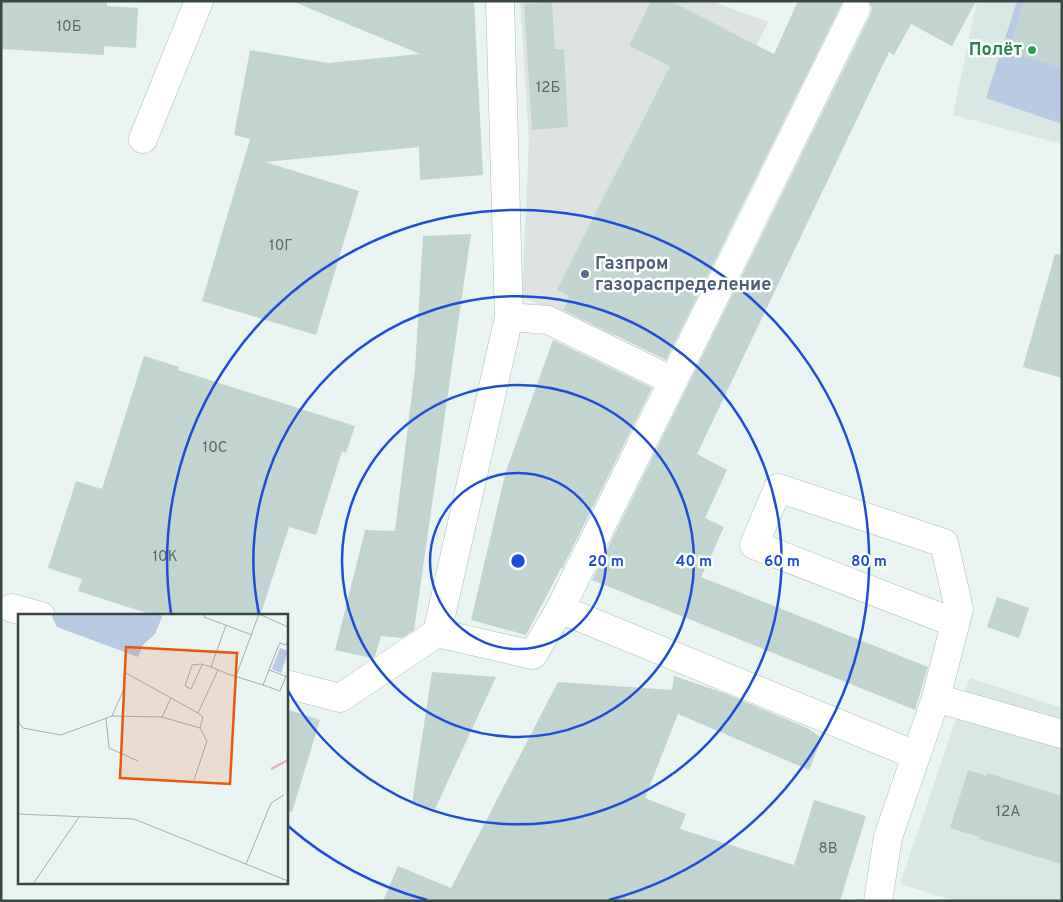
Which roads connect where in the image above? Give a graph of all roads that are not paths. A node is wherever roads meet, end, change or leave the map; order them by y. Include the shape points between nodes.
1 (199, 1) edge
2 (500, 1) edge
3 (856, 9) dead end
4 (143, 139) dead end
5 (509, 317) junction
6 (673, 381) junction
7 (12, 608) dead end
8 (560, 609) junction
9 (34, 614) edge
10 (955, 623) junction
11 (437, 634) junction
12 (288, 685) edge
13 (936, 698) junction
14 (1062, 734) edge
15 (915, 755) junction
16 (878, 901) edge

1 - 4 lane
2 - 5 lane
3 - 6 lane
5 - 6 lane via 548,320
5 - 11 lane
6 - 8 lane
7 - 9 lane
8 - 11 lane via 534,655
8 - 15 lane
10 - 10 lane via 959,609 944,543 778,488 754,545
10 - 13 lane
11 - 12 lane via 340,698
13 - 14 lane
13 - 15 lane
15 - 16 lane via 888,837

